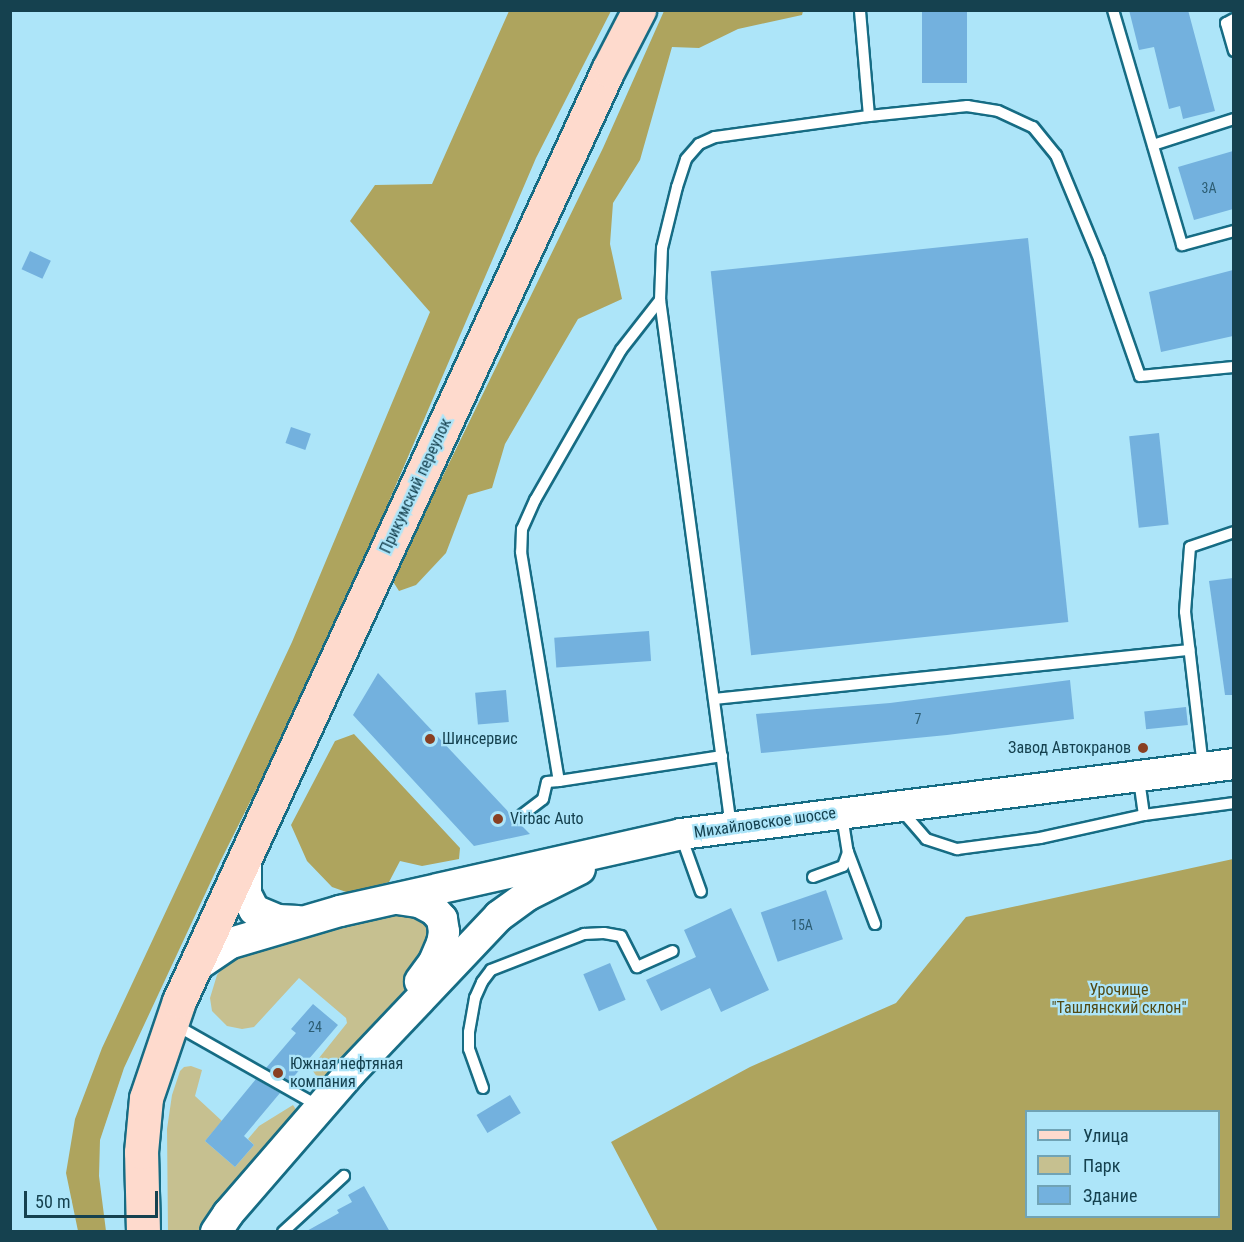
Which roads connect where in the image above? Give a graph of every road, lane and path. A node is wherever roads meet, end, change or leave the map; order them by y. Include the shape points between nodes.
1 (639, 10) edge
2 (860, 10) edge
3 (1113, 10) edge
4 (1233, 19) edge
5 (1233, 51) edge
6 (869, 116) junction
7 (1233, 119) edge
8 (1153, 145) junction
9 (1233, 231) edge
10 (660, 300) junction
11 (1233, 366) edge
12 (1233, 532) edge
13 (1189, 650) junction
14 (714, 699) junction
15 (722, 756) junction
16 (1233, 764) edge
17 (1203, 769) junction
18 (1138, 777) junction
19 (559, 781) junction
20 (1233, 803) edge
21 (898, 806) junction
22 (842, 813) junction
23 (522, 815) dead end
24 (1144, 815) junction
25 (731, 827) junction
26 (681, 834) junction
27 (641, 843) junction
28 (848, 852) junction
29 (246, 856) junction
30 (813, 877) dead end
31 (701, 892) dead end
32 (396, 899) junction
33 (304, 922) junction
34 (875, 924) dead end
35 (673, 951) dead end
36 (198, 965) junction
37 (171, 1023) junction
38 (386, 1034) junction
39 (483, 1088) dead end
40 (321, 1107) junction
41 (344, 1176) dead end
42 (143, 1232) edge
43 (216, 1232) edge
44 (284, 1232) edge

1 - 29 main road, Прикумский переулок
2 - 6 lane
3 - 8 lane
4 - 5 lane via 1226,23
6 - 10 lane via 715,137 699,144 686,159 676,187 662,248
6 - 11 lane via 967,106 998,111 1033,126 1056,155 1099,259 1140,376
7 - 8 lane
8 - 9 lane via 1182,245
10 - 14 lane
10 - 19 lane via 621,350 522,529 520,552
12 - 13 lane via 1190,547 1185,612
13 - 14 lane
13 - 17 lane
14 - 15 lane
15 - 19 lane
15 - 25 lane
16 - 17 main road, Михайловское шоссе
17 - 18 main road, Михайловское шоссе
18 - 21 main road, Михайловское шоссе
18 - 24 lane
19 - 23 lane via 547,782 543,799
20 - 24 lane
21 - 22 main road, Михайловское шоссе
21 - 24 lane via 927,839 957,849 1040,838
22 - 25 main road, Михайловское шоссе
22 - 28 lane
25 - 26 main road, Михайловское шоссе
26 - 27 main road, Михайловское шоссе
26 - 31 lane
27 - 32 main road, Михайловское шоссе
27 - 38 main road via 559,878 499,916
28 - 30 lane via 843,866
28 - 34 lane
29 - 33 main road via 246,894 254,910 278,920
29 - 36 main road, Прикумский переулок
32 - 33 main road, Михайловское шоссе
32 - 38 main road via 419,902 434,910 442,919 444,932 434,962
33 - 36 main road, Михайловское шоссе via 231,943
35 - 39 lane via 637,968 621,936 584,934 491,970 475,998 469,1032 469,1049
36 - 37 main road, Прикумский переулок
37 - 40 lane
37 - 42 main road, Прикумский переулок via 144,1108
38 - 40 main road
40 - 43 main road
41 - 44 lane

